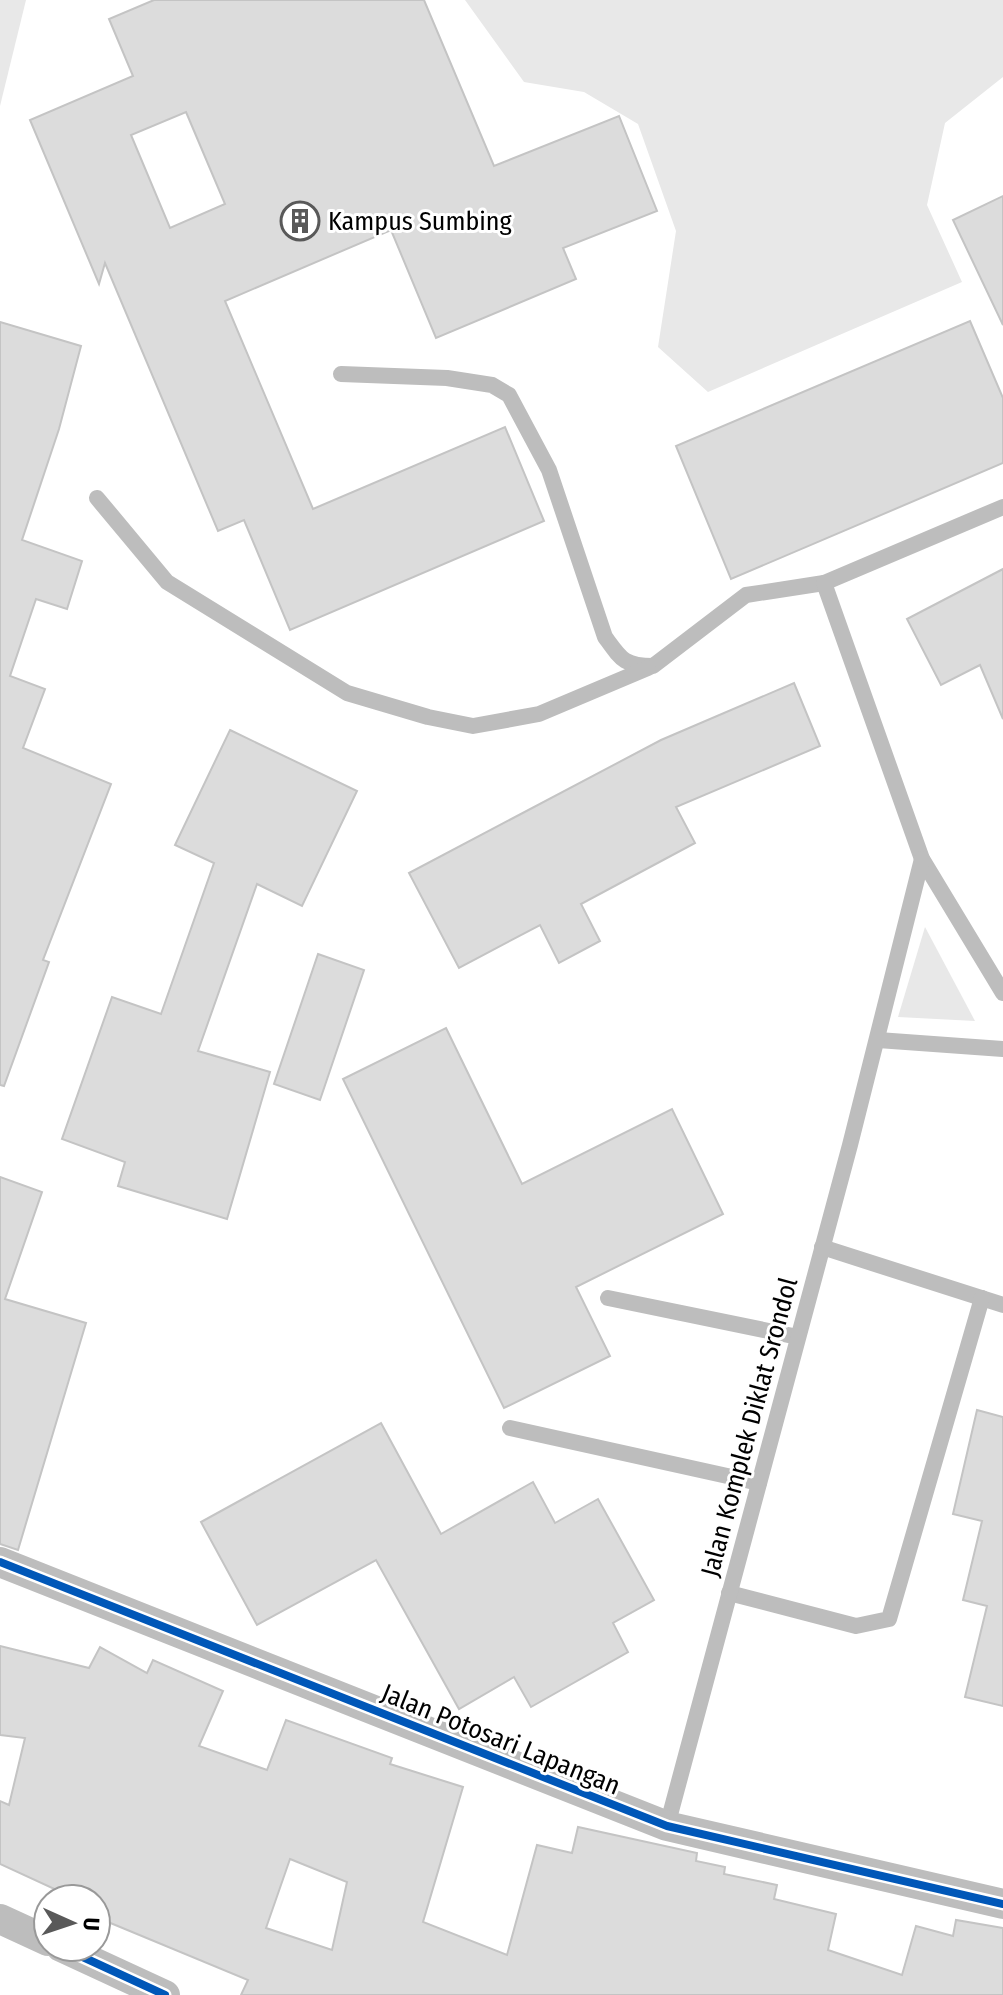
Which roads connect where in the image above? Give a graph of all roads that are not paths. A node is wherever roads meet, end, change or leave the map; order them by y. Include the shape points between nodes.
1 (341, 374) dead end
2 (97, 498) dead end
3 (1003, 507) edge
4 (824, 583) junction
5 (653, 666) junction
6 (922, 859) junction
7 (1003, 993) edge
8 (878, 1040) junction
9 (1003, 1049) edge
10 (822, 1247) junction
11 (608, 1298) dead end
12 (982, 1298) junction
13 (1003, 1305) edge
14 (798, 1337) junction
15 (510, 1428) dead end
16 (759, 1483) junction
17 (0, 1562) edge
18 (729, 1593) junction
19 (667, 1826) junction
20 (1003, 1904) edge
21 (0, 1919) edge
22 (32, 1934) edge
23 (96, 1963) edge
24 (165, 1995) edge

1 - 5 lane via 447,378 492,385 509,395 549,470 605,637 621,660
2 - 5 lane via 167,582 347,693 473,726 539,714
3 - 4 lane
4 - 5 lane via 746,595
4 - 6 lane
6 - 7 lane
6 - 8 lane, Jalan Komplek Diklat Srondol
8 - 9 lane
8 - 10 lane, Jalan Komplek Diklat Srondol
10 - 12 lane
10 - 14 lane, Jalan Komplek Diklat Srondol
11 - 14 lane
12 - 13 lane
12 - 18 lane via 889,1619 856,1626
14 - 16 lane, Jalan Komplek Diklat Srondol
15 - 16 lane
16 - 18 lane, Jalan Komplek Diklat Srondol
17 - 19 street, Jalan Potosari Lapangan
18 - 19 lane, Jalan Komplek Diklat Srondol
19 - 20 street, Jalan Potosari Lapangan
21 - 22 street
23 - 24 street

